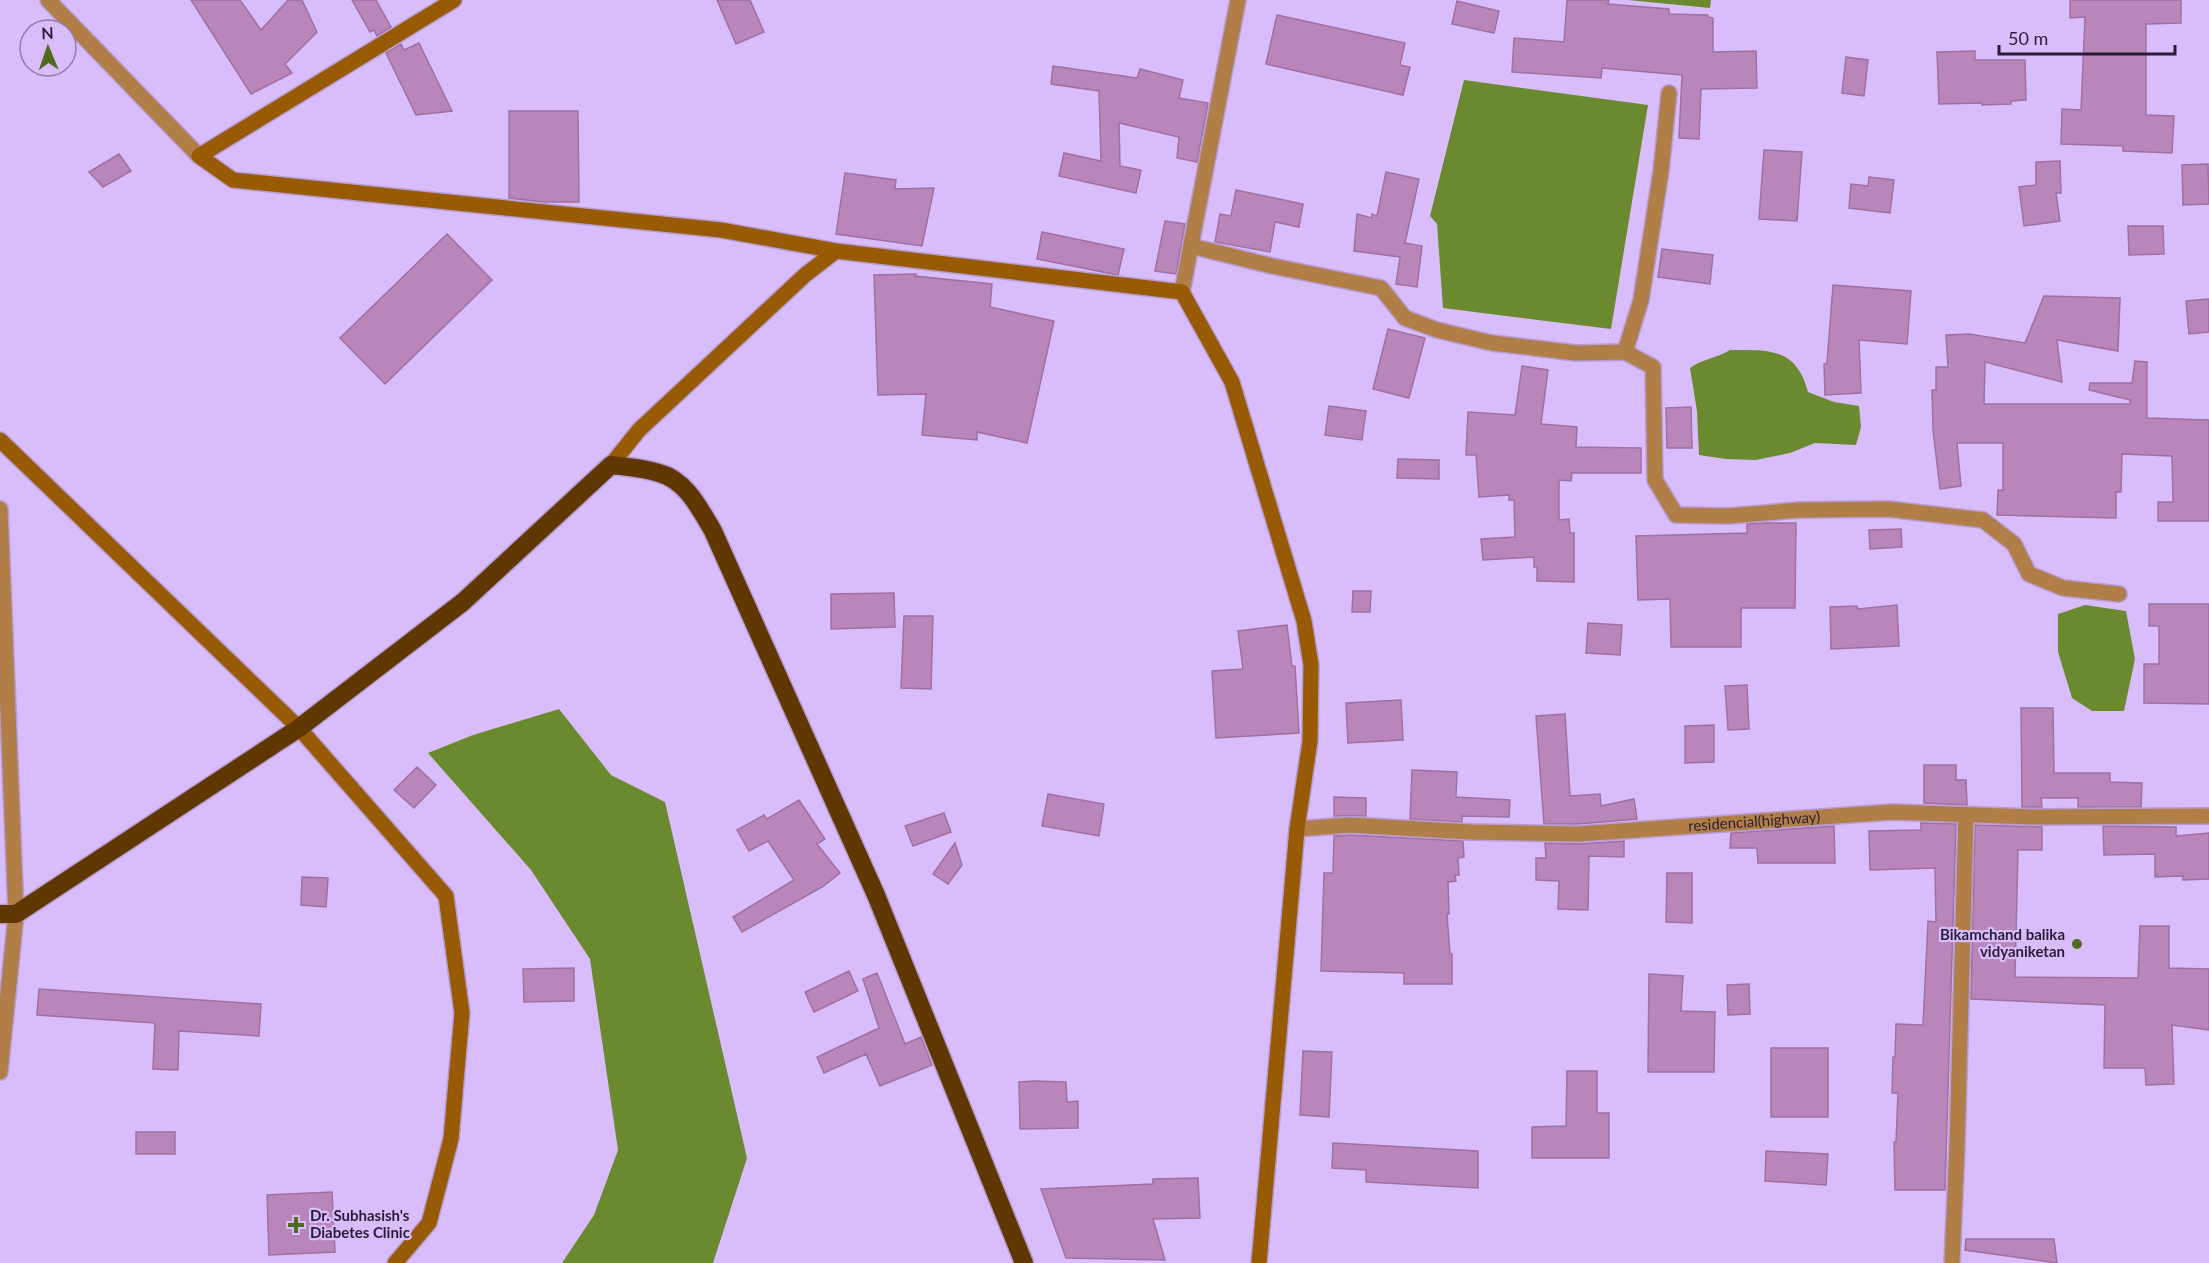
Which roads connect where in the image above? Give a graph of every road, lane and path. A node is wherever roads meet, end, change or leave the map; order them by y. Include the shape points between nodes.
1 (48, 0) edge
2 (454, 0) edge
3 (1238, 0) edge
4 (1669, 93) dead end
5 (199, 156) junction
6 (1191, 246) junction
7 (836, 251) junction
8 (1182, 292) junction
9 (1625, 352) junction
10 (0, 440) edge
11 (611, 465) junction
12 (0, 509) edge
13 (2119, 594) dead end
14 (299, 728) junction
15 (1966, 815) junction
16 (2209, 816) edge
17 (1297, 830) junction
18 (8, 914) edge
19 (0, 1072) edge
20 (395, 1263) edge
21 (1024, 1263) edge
22 (1259, 1263) edge
23 (1952, 1263) edge

1 - 5 street
2 - 5 street
3 - 6 street
4 - 9 street via 1641,300
5 - 7 street via 233,180 721,230
6 - 8 street
6 - 9 street via 1382,288 1405,318 1459,335 1576,353
7 - 8 street
7 - 11 street via 805,275 639,430
8 - 17 street via 1232,382 1304,621 1311,665 1310,741
9 - 13 street via 1653,367 1655,480 1676,515 1888,509 1983,520 2014,544 2029,574 2063,588
10 - 14 street
11 - 14 highway via 463,602
11 - 21 highway via 661,473 677,483 696,502 713,531 876,895
12 - 18 street
14 - 18 highway
14 - 20 street via 446,896 462,1013 450,1139 429,1223
15 - 16 street, residencial(highway)
15 - 17 street, residencial(highway) via 1893,812 1578,834 1350,825
15 - 23 street
17 - 22 street
18 - 19 street

